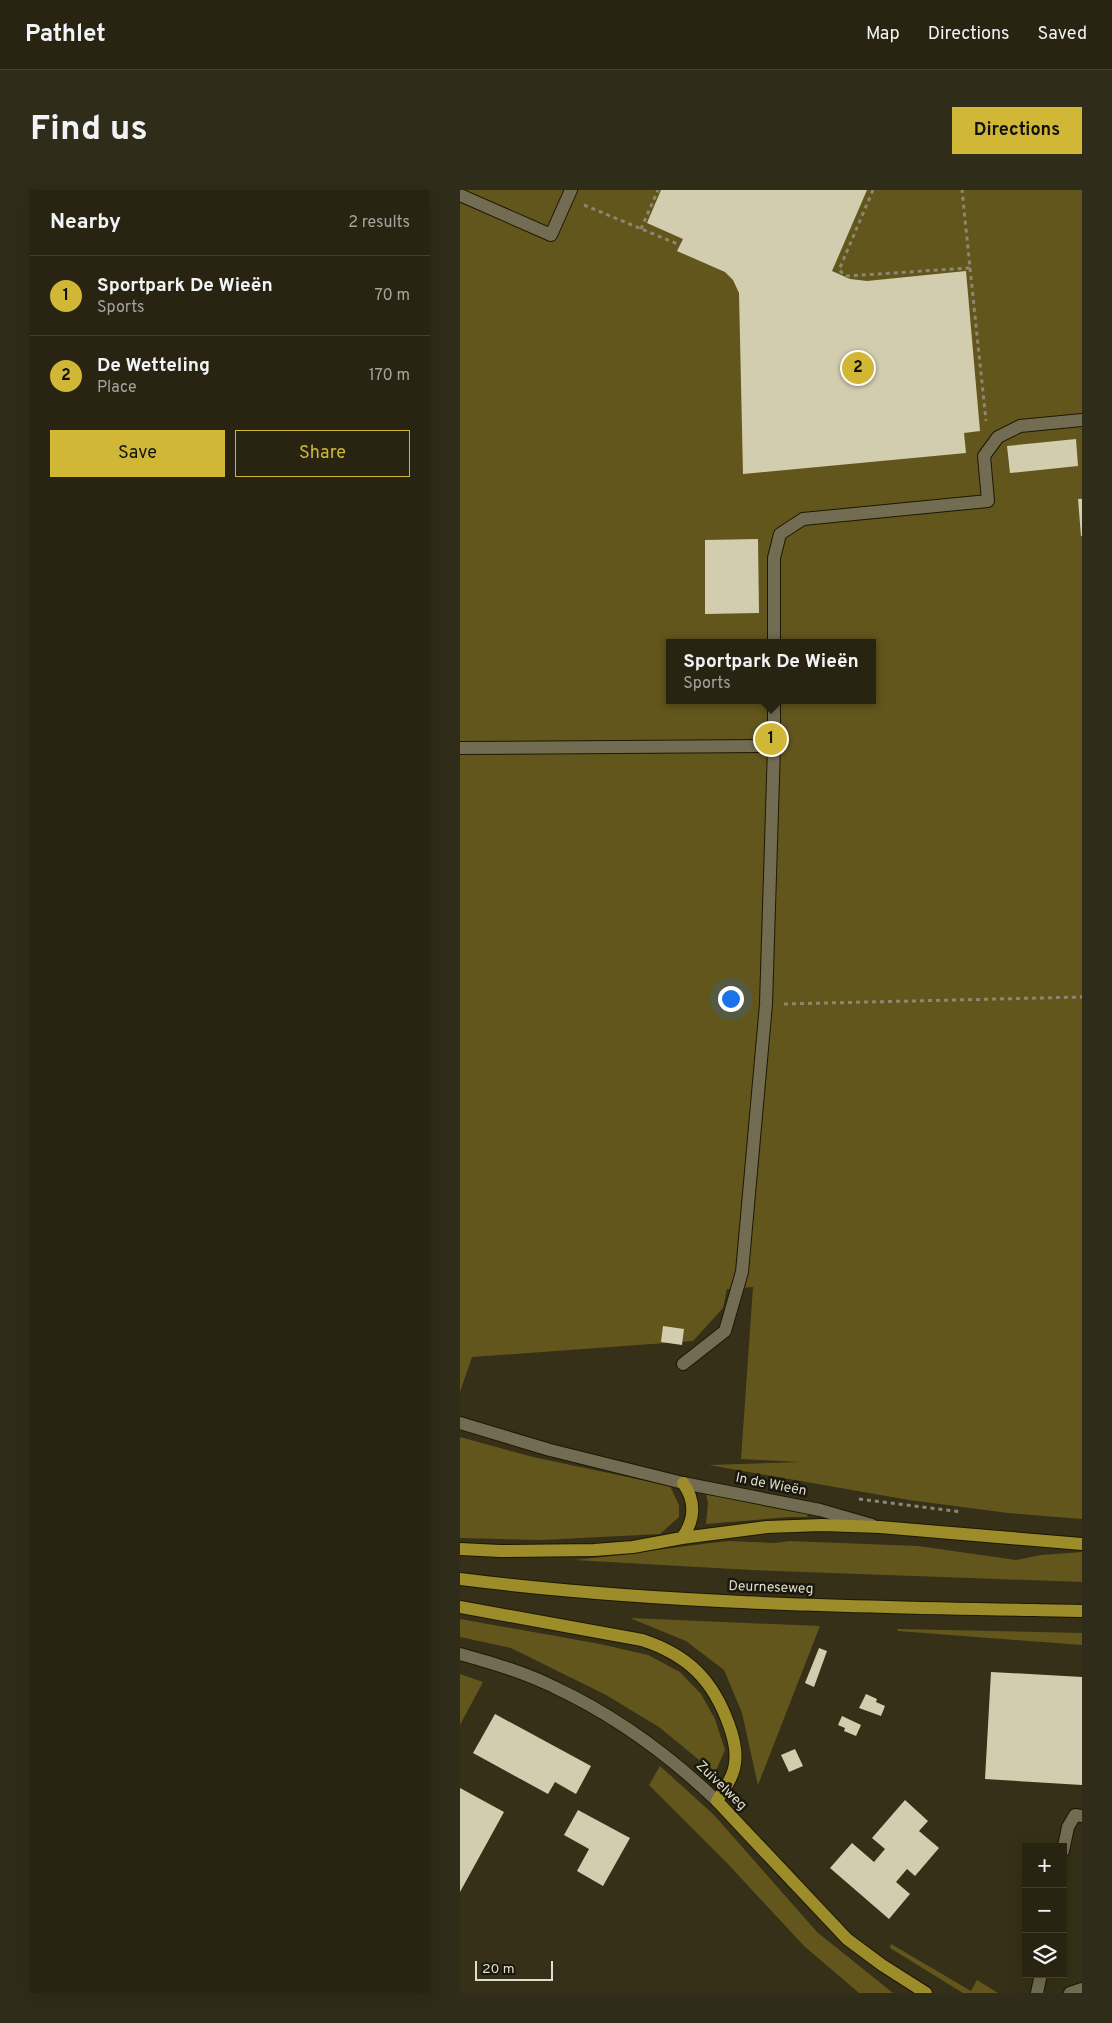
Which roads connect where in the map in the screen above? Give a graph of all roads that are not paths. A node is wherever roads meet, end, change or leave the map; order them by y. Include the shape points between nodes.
1 (569, 194) edge
2 (460, 195) edge
3 (1082, 420) edge
4 (774, 639) edge
5 (774, 704) edge
6 (774, 746) junction
7 (460, 748) edge
8 (683, 1364) dead end
9 (460, 1423) edge
10 (683, 1483) junction
11 (880, 1527) junction
12 (682, 1538) junction
13 (1082, 1544) edge
14 (460, 1549) edge
15 (460, 1579) edge
16 (460, 1607) edge
17 (1082, 1611) edge
18 (460, 1654) edge
19 (718, 1801) junction
20 (1082, 1816) edge
21 (1065, 1843) edge
22 (1040, 1978) edge
23 (1082, 1989) edge
24 (926, 1993) edge
25 (1037, 1993) edge
26 (1070, 1993) edge

1 - 2 street via 552,235
3 - 4 street via 1020,426 998,437 984,456 988,501 803,519 780,534 774,558
5 - 6 street
6 - 7 street
6 - 8 street via 766,1004 742,1272 725,1331
9 - 10 street, In de Wieën via 550,1450
10 - 11 street, In de Wieën via 820,1510
10 - 12 main road via 691,1497 693,1515
11 - 12 main road via 767,1527
11 - 13 main road, In de Wieën
12 - 14 main road via 594,1550
15 - 17 main road, Deurneseweg via 632,1596 758,1604
16 - 19 main road via 642,1640 677,1656 713,1689 731,1732 735,1764
18 - 19 street, Zuivelweg via 510,1669 597,1708 647,1742
19 - 24 main road, Zuivelweg via 847,1939
20 - 21 street via 1075,1815
22 - 25 street
23 - 26 street

